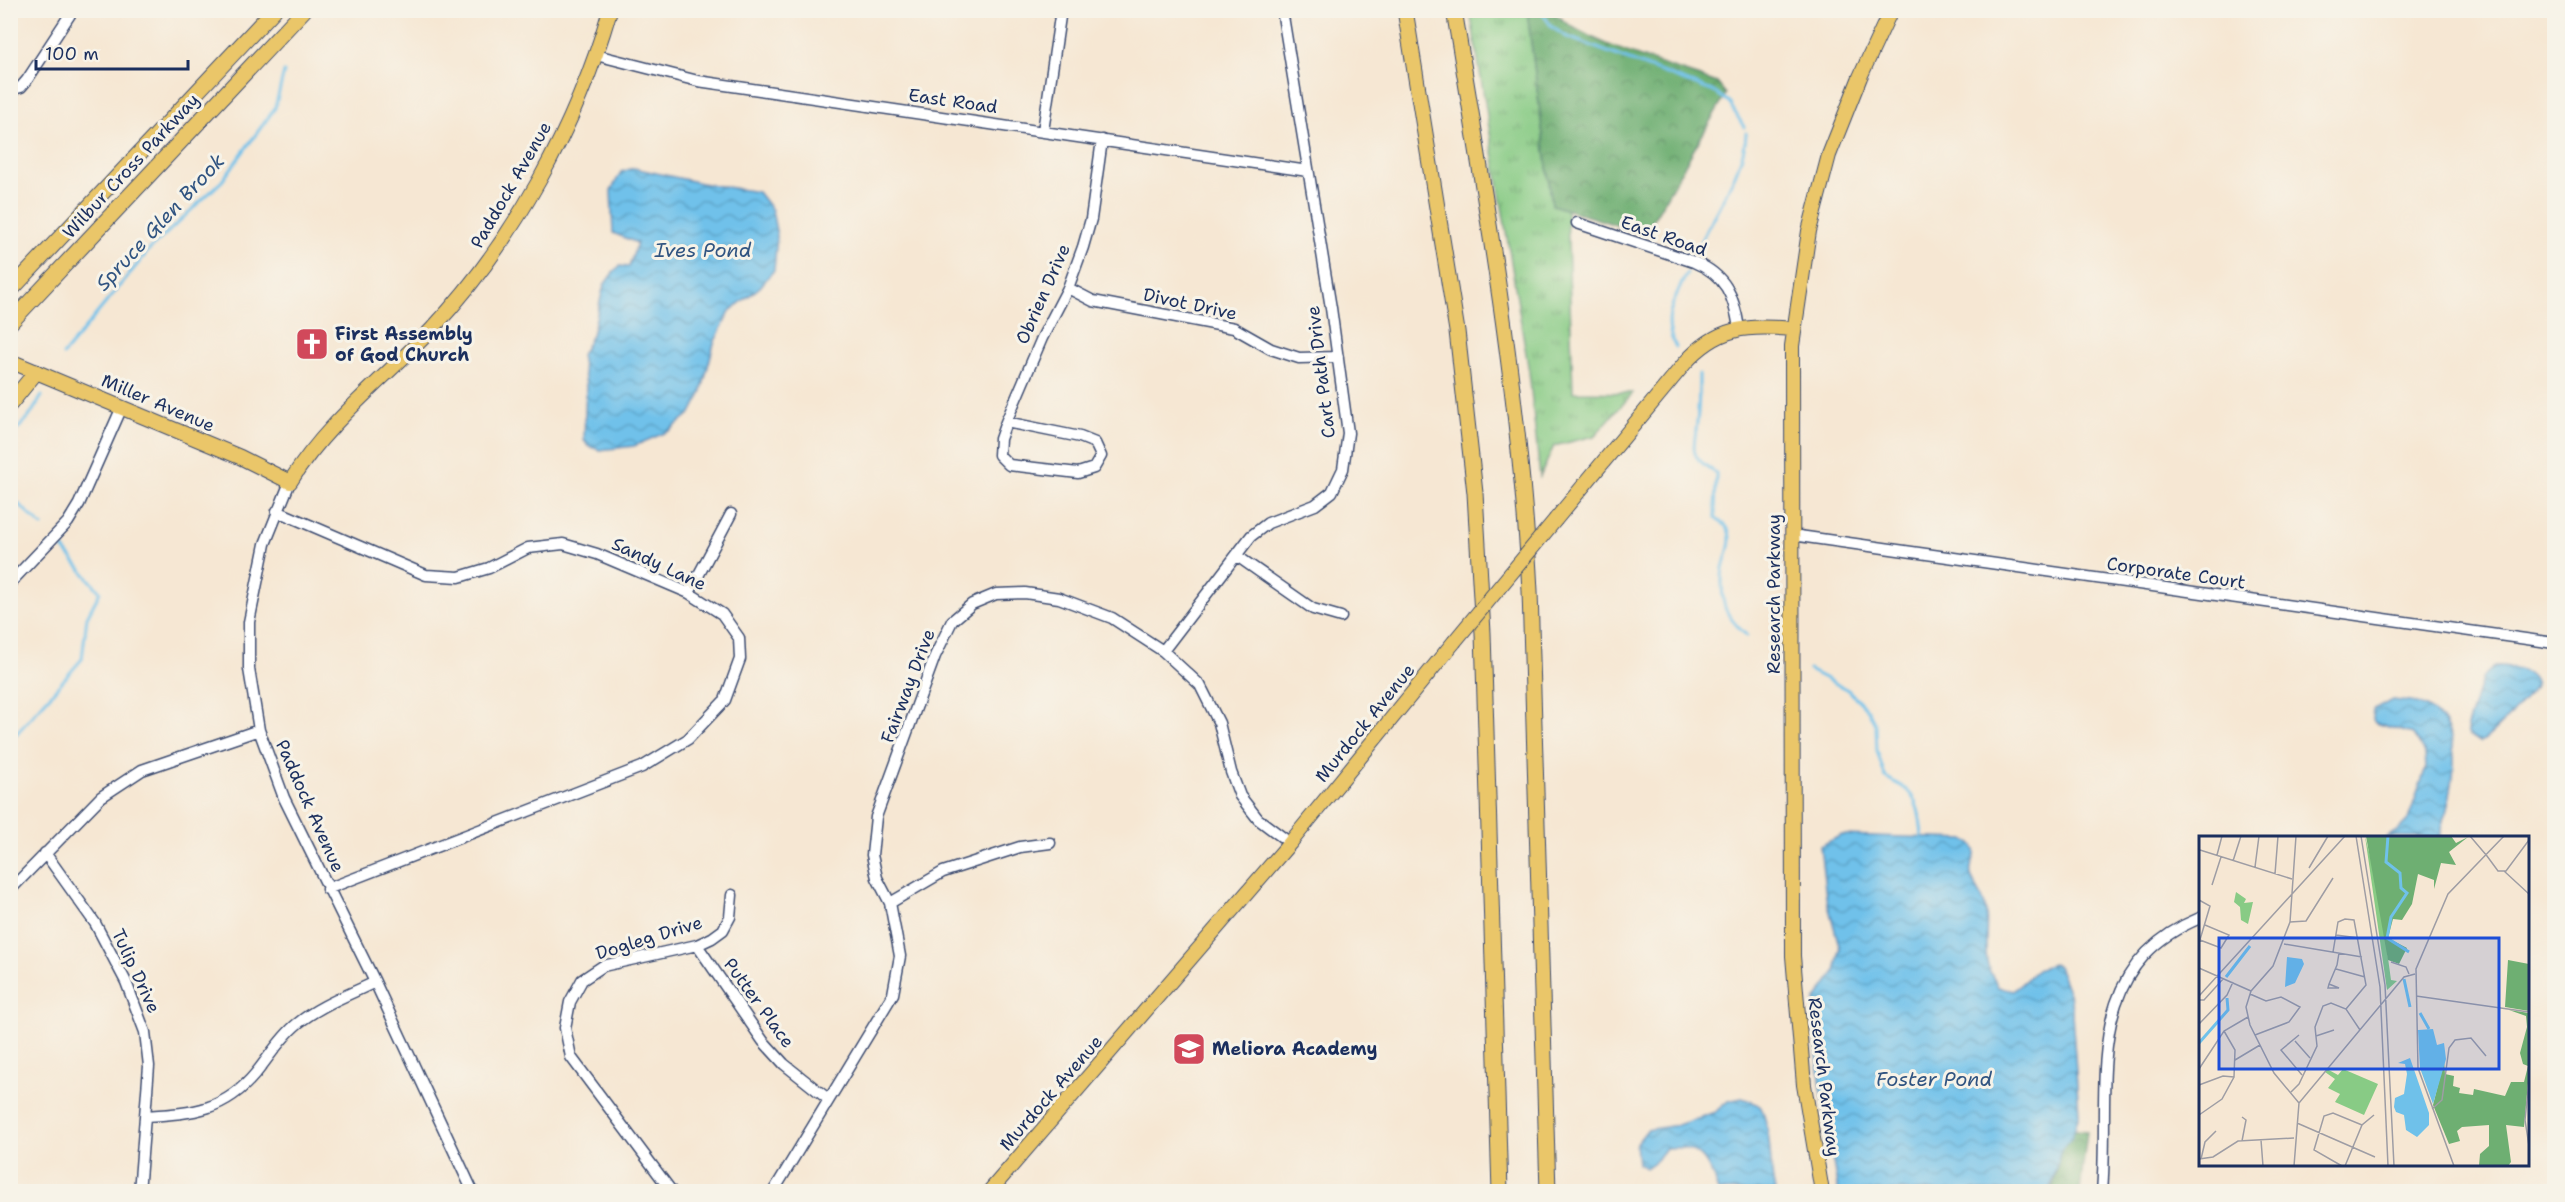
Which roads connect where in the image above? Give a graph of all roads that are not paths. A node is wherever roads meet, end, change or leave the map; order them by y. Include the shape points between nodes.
1 (73, 10) edge
2 (274, 10) edge
3 (304, 10) edge
4 (610, 10) edge
5 (1061, 10) edge
6 (1282, 10) edge
7 (1405, 10) edge
8 (1454, 10) edge
9 (1891, 10) edge
10 (596, 55) junction
11 (10, 90) edge
12 (1043, 131) junction
13 (1102, 140) junction
14 (1308, 171) junction
15 (1577, 224) dead end
16 (1068, 288) junction
17 (10, 291) edge
18 (10, 323) edge
19 (1739, 328) junction
20 (1793, 329) junction
21 (1338, 357) junction
22 (10, 361) edge
23 (36, 372) junction
24 (10, 404) edge
25 (122, 408) junction
26 (1006, 422) junction
27 (290, 482) junction
28 (277, 511) junction
29 (731, 514) dead end
30 (1792, 535) junction
31 (1237, 556) junction
32 (10, 583) edge
33 (689, 592) junction
34 (1341, 617) dead end
35 (2554, 643) edge
36 (1163, 651) junction
37 (259, 730) junction
38 (1050, 843) dead end
39 (1290, 843) junction
40 (45, 853) junction
41 (327, 889) junction
42 (10, 890) edge
43 (732, 895) dead end
44 (890, 903) junction
45 (2199, 918) edge
46 (697, 945) junction
47 (375, 982) junction
48 (828, 1099) junction
49 (145, 1116) junction
50 (139, 1191) edge
51 (473, 1191) edge
52 (672, 1191) edge
53 (773, 1191) edge
54 (989, 1191) edge
55 (1500, 1191) edge
56 (1548, 1191) edge
57 (1822, 1191) edge
58 (2102, 1191) edge

1 - 11 street via 27,80
2 - 17 highway, Wilbur Cross Parkway
3 - 18 highway, Wilbur Cross Parkway
4 - 10 main road, Paddock Avenue
5 - 12 street
6 - 14 street, Cart Path Drive
7 - 55 highway via 1457,331 1475,493
8 - 56 highway via 1505,320 1524,492
9 - 20 main road, Research Parkway via 1829,155 1809,231
10 - 12 street, East Road via 698,81
10 - 27 main road, Paddock Avenue via 554,152 489,259 433,327 328,433
12 - 13 street, East Road
13 - 14 street, East Road
13 - 16 street, Obrien Drive via 1091,219
14 - 21 street, Cart Path Drive
15 - 19 street, East Road via 1711,270 1731,292
16 - 21 street, Divot Drive via 1093,301 1234,328 1271,349 1299,358
16 - 26 street, Obrien Drive
19 - 20 main road, Murdock Avenue
19 - 39 main road, Murdock Avenue, bridge via 1713,339 1691,357
20 - 30 main road, Research Parkway
21 - 31 street, Cart Path Drive via 1348,433 1343,469 1332,492 1315,505 1268,523 1251,536
22 - 23 main road, Miller Avenue
23 - 24 highway
23 - 25 main road, Miller Avenue
25 - 27 main road, Miller Avenue
25 - 32 street via 68,522
26 - 26 street, Obrien Drive via 999,455 1009,465 1078,473 1094,468 1101,456 1095,443 1080,437
27 - 28 street, Paddock Avenue
28 - 33 street, Sandy Lane via 426,575 459,577 489,568 528,548 563,544
28 - 37 street, Paddock Avenue via 262,555 249,622 249,669
29 - 33 street
30 - 35 street, Corporate Court
30 - 57 main road, Research Parkway via 1793,956 1804,1085
31 - 34 street via 1312,609
31 - 36 street, Cart Path Drive
33 - 41 street, Sandy Lane via 722,614 739,638 740,659 725,700 688,739 642,767
36 - 39 street, Fairway Drive via 1200,685 1219,723 1240,796 1258,819
36 - 44 street, Fairway Drive via 1112,618 1059,598 1025,593 996,594 972,604 952,621 934,656 876,817 872,855 877,878
37 - 40 street via 142,770 101,796
37 - 41 street, Paddock Avenue via 284,798
38 - 44 street via 1020,847 943,872
39 - 54 main road, Murdock Avenue
40 - 42 street
40 - 49 street, Tulip Drive via 95,924 134,1002 145,1032 149,1066
41 - 47 street, Paddock Avenue
43 - 46 street, Dogleg Drive via 730,917 723,930
44 - 48 street, Fairway Drive via 900,956 893,994
45 - 58 street via 2161,940 2134,967 2117,996 2106,1039
46 - 48 street, Putter Place via 763,1041 784,1064
46 - 52 street, Dogleg Drive via 603,966 582,980 570,1002 565,1028 571,1057
47 - 49 street via 320,1008 297,1024 254,1076 214,1107 192,1113
47 - 51 street, Paddock Avenue
48 - 53 street, Fairway Drive
49 - 50 street, Tulip Drive

